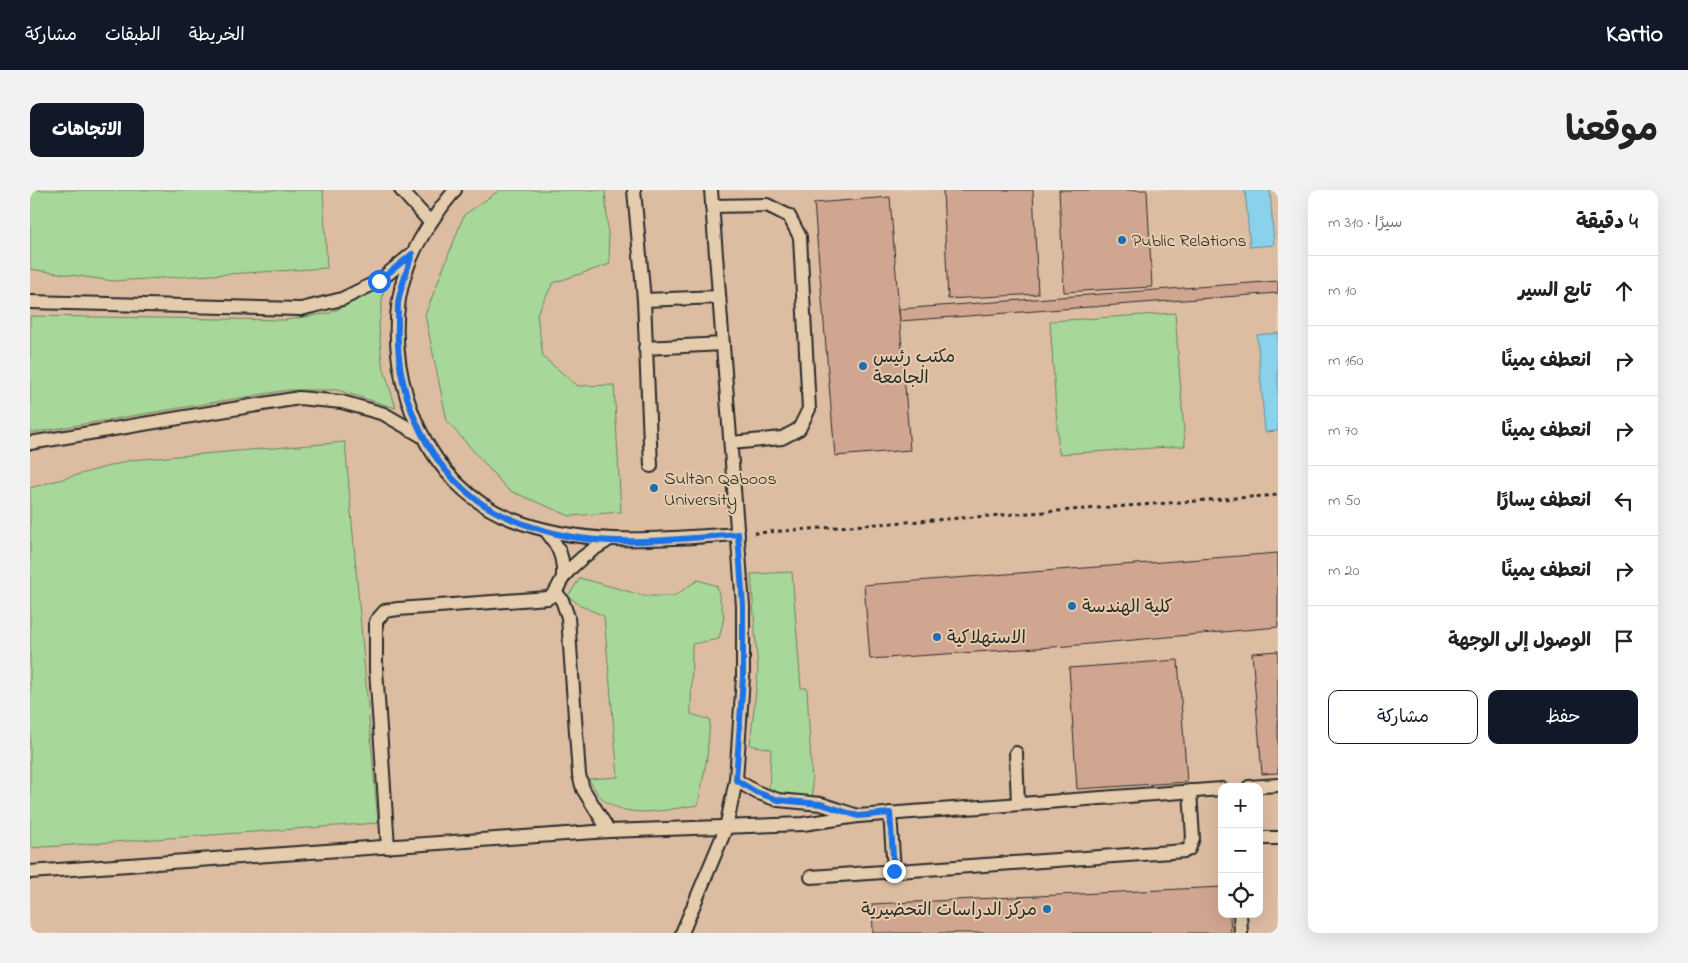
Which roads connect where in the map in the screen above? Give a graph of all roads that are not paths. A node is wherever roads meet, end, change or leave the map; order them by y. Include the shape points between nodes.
1 (401, 190) edge
2 (455, 190) edge
3 (634, 190) edge
4 (711, 190) edge
5 (712, 206) junction
6 (429, 222) junction
7 (412, 254) junction
8 (720, 297) junction
9 (644, 300) junction
10 (30, 302) edge
11 (723, 344) junction
12 (645, 348) junction
13 (422, 436) junction
14 (30, 443) edge
15 (731, 443) junction
16 (651, 466) dead end
17 (547, 532) junction
18 (738, 534) junction
19 (607, 541) junction
20 (563, 578) junction
21 (556, 593) junction
22 (1016, 753) dead end
23 (736, 780) junction
24 (1278, 785) edge
25 (1263, 786) edge
26 (1218, 789) edge
27 (1190, 791) junction
28 (1018, 804) junction
29 (890, 813) junction
30 (858, 816) junction
31 (726, 828) junction
32 (609, 831) junction
33 (1263, 835) edge
34 (1278, 838) edge
35 (388, 847) junction
36 (894, 871) junction
37 (30, 872) edge
38 (811, 877) dead end
39 (1240, 918) edge
40 (682, 933) edge
41 (1241, 933) edge

1 - 6 lane
2 - 6 lane
3 - 9 lane
4 - 5 lane
5 - 8 lane
5 - 15 lane via 767,205 789,216 800,237 809,410 799,429 782,438
6 - 7 lane
7 - 10 lane via 379,281 342,299 301,309
7 - 13 lane via 399,299 397,349 404,391
8 - 9 lane
8 - 11 lane
9 - 12 lane
11 - 12 lane
11 - 15 lane
12 - 16 lane
13 - 14 lane via 376,412 342,402 299,398
13 - 17 lane via 445,470 474,498 509,519
15 - 18 lane
17 - 19 lane
17 - 20 lane via 558,545 564,561
18 - 19 lane
18 - 23 lane via 743,677
19 - 20 lane via 576,563
20 - 21 lane
21 - 32 lane via 568,617 580,782
21 - 35 lane via 548,598 385,611 376,621
22 - 28 lane
23 - 30 lane via 778,800 821,804
23 - 31 lane
24 - 25 lane
26 - 27 lane
27 - 28 lane
27 - 36 lane via 1193,838 1190,849 1185,851
28 - 29 lane
29 - 30 lane
29 - 36 lane
30 - 31 lane via 820,822
31 - 32 lane
31 - 40 lane
32 - 35 lane
33 - 34 lane
35 - 37 lane
36 - 38 lane
39 - 41 lane

